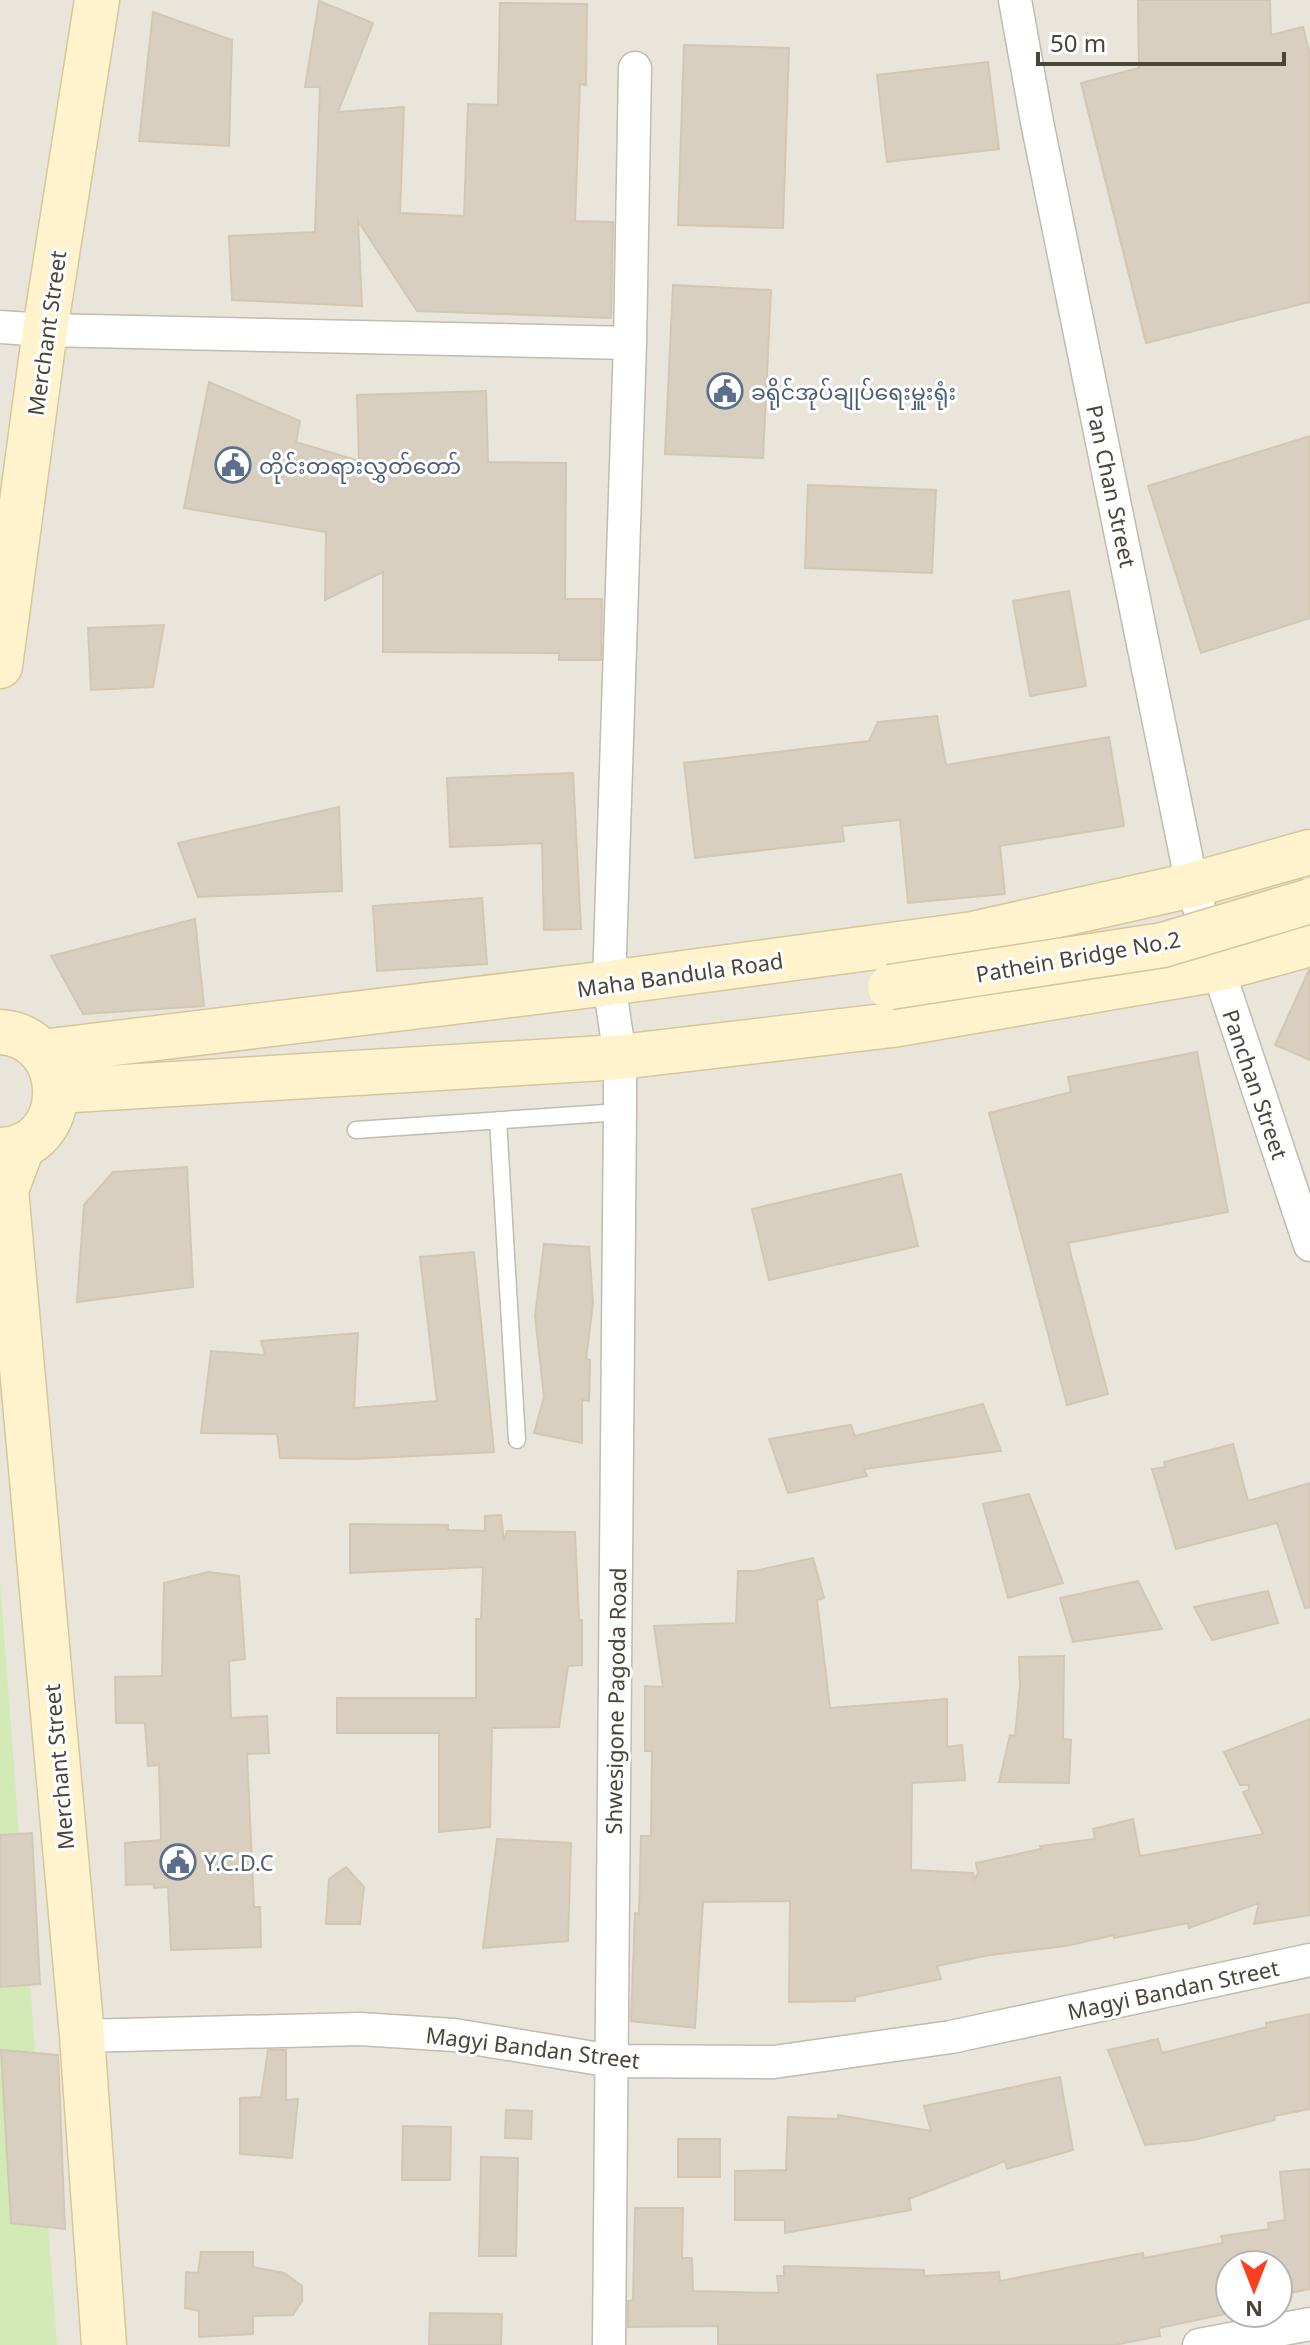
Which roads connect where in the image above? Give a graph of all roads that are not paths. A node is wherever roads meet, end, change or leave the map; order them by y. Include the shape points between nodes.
1 (97, 0) edge
2 (1015, 0) edge
3 (635, 68) dead end
4 (0, 327) edge
5 (45, 330) junction
6 (630, 343) junction
7 (0, 666) edge
8 (1310, 852) edge
9 (1192, 885) junction
10 (1310, 901) edge
11 (1310, 944) edge
12 (806, 957) junction
13 (1218, 969) junction
14 (609, 983) junction
15 (890, 987) junction
16 (2, 1028) edge
17 (810, 1035) junction
18 (620, 1057) junction
19 (49, 1072) junction
20 (620, 1112) junction
21 (498, 1120) junction
22 (356, 1130) dead end
23 (7, 1166) edge
24 (1310, 1245) edge
25 (517, 1440) dead end
26 (1310, 1960) edge
27 (82, 2036) junction
28 (612, 2061) junction
29 (1299, 2332) edge
30 (104, 2345) edge
31 (609, 2345) edge
32 (1199, 2345) edge

1 - 5 main road, Merchant Street
2 - 9 street, Pan Chan Street
3 - 6 street, Shwesigone Pagoda Road
4 - 5 street
5 - 6 street
5 - 7 main road, Merchant Street
6 - 14 street, Shwesigone Pagoda Road
8 - 9 main road, Maha Bandula Road
9 - 12 main road, Maha Bandula Road via 973,934
9 - 13 street, Pan Chan Street
10 - 15 main road, Pathein Bridge No.2, bridge via 1163,945
11 - 13 main road
12 - 14 main road, Maha Bandula Road
12 - 15 main road
13 - 17 main road
13 - 24 street, Panchan Street
14 - 18 street, Shwesigone Pagoda Road
14 - 19 main road, Maha Bandula Road
15 - 17 main road
16 - 19 main road via 25,1039
17 - 18 main road
18 - 19 main road
18 - 20 street, Shwesigone Pagoda Road
19 - 23 main road via 48,1123
20 - 21 lane
20 - 28 street, Shwesigone Pagoda Road
21 - 22 lane
21 - 25 lane
23 - 27 main road, Merchant Street
26 - 28 street, Magyi Bandan Street via 951,2037 774,2062
27 - 28 street, Magyi Bandan Street via 360,2029 454,2035
27 - 30 main road, Merchant Street
28 - 31 street, Shwesigone Pagoda Road
29 - 32 street

